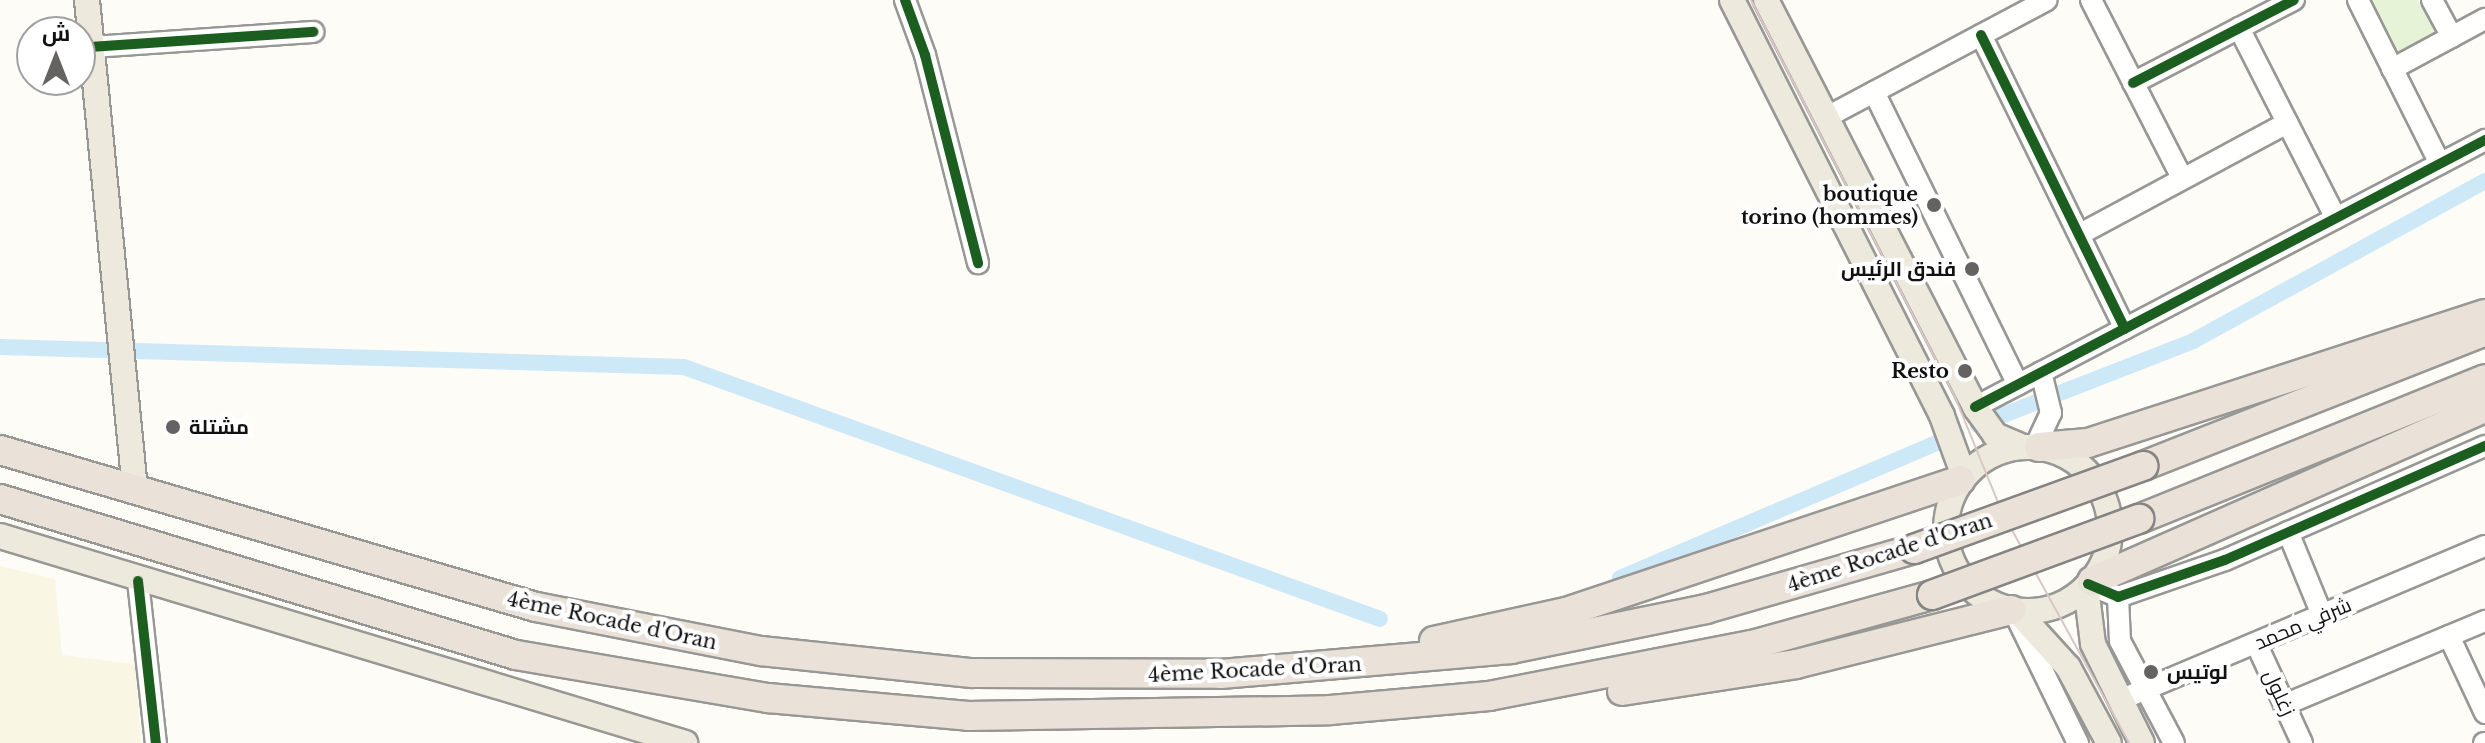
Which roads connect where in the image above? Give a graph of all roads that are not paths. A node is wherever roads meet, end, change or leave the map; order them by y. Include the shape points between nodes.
1 (905, 0) edge
2 (1732, 0) edge
3 (1766, 0) edge
4 (2047, 0) edge
5 (2091, 0) edge
6 (2294, 0) edge
7 (2358, 0) edge
8 (2432, 0) edge
9 (2485, 19) edge
10 (2239, 28) junction
11 (313, 32) dead end
12 (1981, 35) junction
13 (2452, 37) junction
14 (96, 47) edge
15 (2392, 69) junction
16 (2133, 83) junction
17 (1874, 92) junction
18 (96, 93) edge
19 (1825, 118) junction
20 (2287, 123) junction
21 (2485, 140) edge
22 (2440, 164) junction
23 (2182, 178) junction
24 (2336, 218) junction
25 (2082, 233) junction
26 (978, 263) dead end
27 (2485, 314) edge
28 (2125, 329) junction
29 (2485, 331) edge
30 (2485, 379) edge
31 (2018, 385) junction
32 (2047, 389) junction
33 (2485, 408) edge
34 (1982, 418) junction
35 (2485, 446) edge
36 (2032, 447) junction
37 (0, 450) edge
38 (1962, 478) junction
39 (135, 491) junction
40 (0, 499) edge
41 (2288, 532) junction
42 (0, 536) edge
43 (2485, 546) edge
44 (138, 581) junction
45 (2089, 584) junction
46 (2118, 597) junction
47 (2014, 610) junction
48 (2322, 615) junction
49 (2485, 621) edge
50 (2449, 636) junction
51 (2256, 643) junction
52 (1221, 674) junction
53 (2144, 689) junction
54 (2120, 700) junction
55 (2284, 705) junction
56 (1330, 710) junction
57 (2485, 713) edge
58 (156, 743) edge
59 (685, 743) edge
60 (2078, 743) edge
61 (2109, 743) edge
62 (2142, 743) edge
63 (2174, 743) edge
64 (2302, 743) edge

1 - 26 street via 925,55
2 - 38 main road via 1942,416
3 - 19 main road
4 - 12 street
5 - 16 street
6 - 10 street
7 - 15 street
8 - 13 street
9 - 13 street
10 - 16 street
10 - 20 street
11 - 14 street
12 - 17 street
12 - 25 street
13 - 15 street
15 - 22 street
16 - 23 street
17 - 19 street
17 - 31 street
18 - 39 main road
19 - 34 main road
20 - 23 street
20 - 24 street
21 - 22 street
22 - 24 street
23 - 25 street
24 - 28 street
25 - 28 street
27 - 36 highway via 2088,443
28 - 32 street
29 - 52 highway, 4ème Rocade d'Oran, bridge via 2143,466 1914,549 1706,609 1511,649
30 - 56 highway, 4ème Rocade d'Oran, bridge via 2139,519 1932,595 1752,645 1606,677 1489,696
31 - 32 street
31 - 34 street
32 - 36 street
33 - 45 highway
34 - 36 main road
35 - 41 street
36 - 38 main road via 1996,453
36 - 45 main road via 2075,461 2100,490 2110,527 2108,546
37 - 39 highway, 4ème Rocade d'Oran
38 - 47 main road via 1947,513 1947,548 1970,588
38 - 52 highway via 1516,625
39 - 52 highway, 4ème Rocade d'Oran via 426,578 639,630 761,651 972,673
40 - 56 highway, 4ème Rocade d'Oran via 502,651 686,686 968,716
41 - 46 street
41 - 48 street
42 - 44 main road
43 - 48 street, شرفي محمد
44 - 58 street
44 - 59 main road
45 - 46 street
45 - 47 main road via 2055,606
45 - 54 main road via 2093,644
46 - 53 street via 2118,634
47 - 56 highway via 1796,664 1689,682 1549,701
47 - 60 street
47 - 61 main road via 2068,667
48 - 51 street, شرفي محمد
49 - 50 street
50 - 55 street
50 - 57 street
51 - 53 street, شرفي محمد
51 - 55 street, زغلول
53 - 54 street, شرفي محمد
53 - 63 street
54 - 62 main road
55 - 64 street, زغلول

